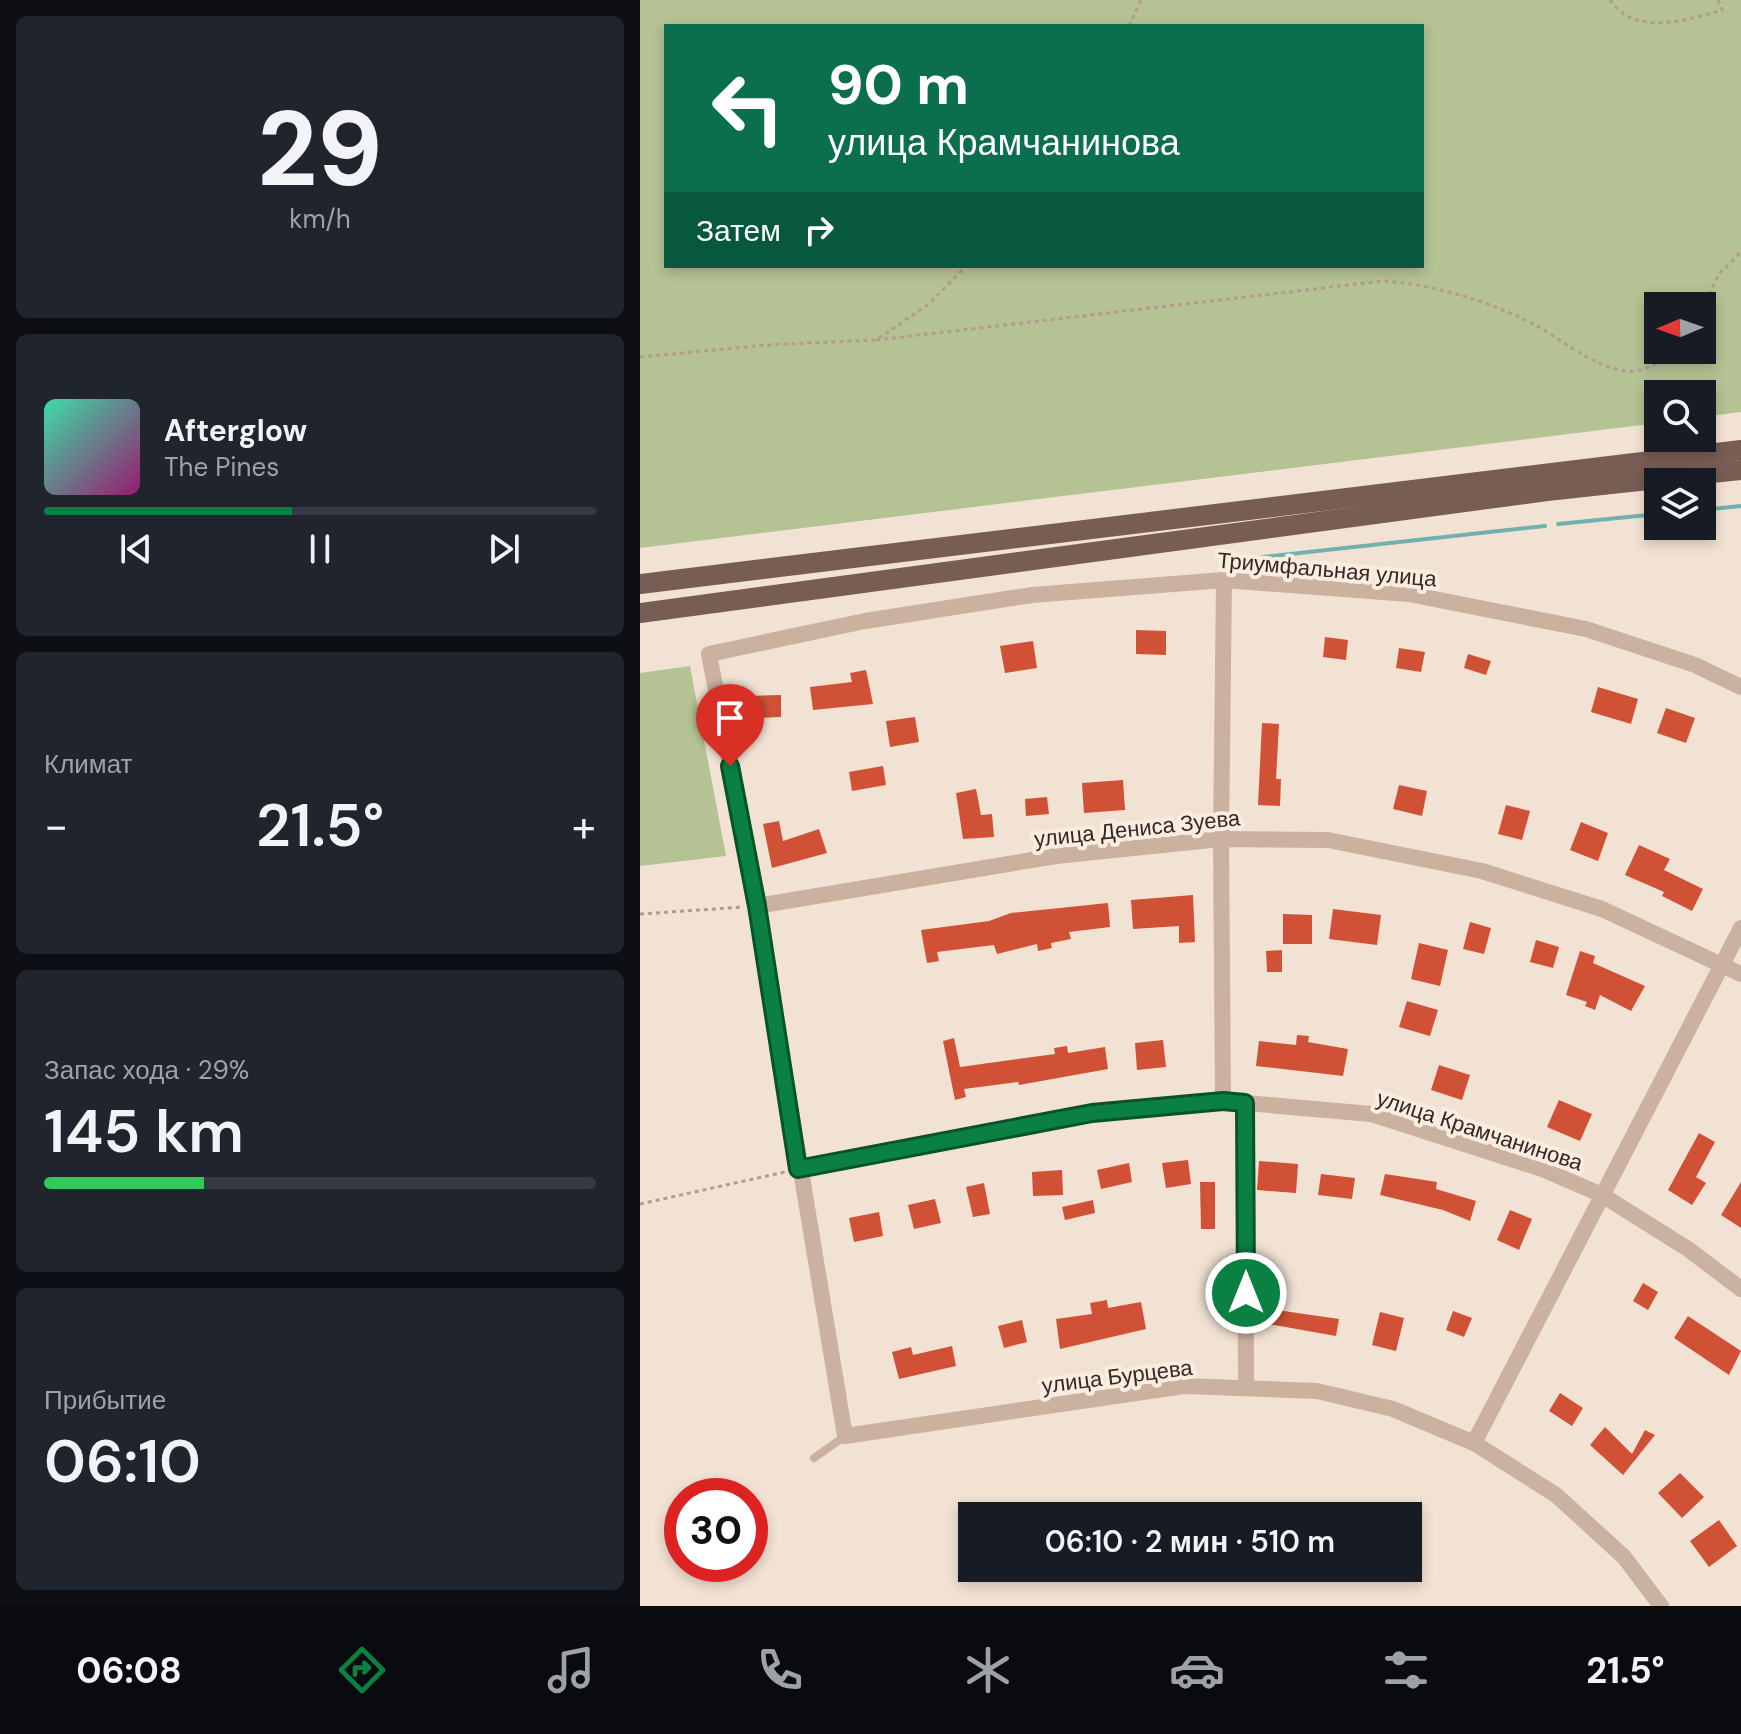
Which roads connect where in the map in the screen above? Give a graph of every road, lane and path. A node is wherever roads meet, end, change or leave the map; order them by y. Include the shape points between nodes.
1 (1141, 0) edge
2 (1610, 0) edge
3 (1718, 0) edge
4 (1130, 24) edge
5 (1741, 252) edge
6 (964, 268) edge
7 (1710, 292) edge
8 (876, 340) junction
9 (640, 357) edge
10 (1655, 364) edge
11 (1741, 450) edge
12 (1741, 470) edge
13 (1224, 580) junction
14 (640, 584) edge
15 (640, 613) edge
16 (1741, 687) edge
17 (1221, 839) junction
18 (757, 906) junction
19 (640, 914) edge
20 (1741, 928) edge
21 (1724, 964) junction
22 (1741, 974) edge
23 (1223, 1101) junction
24 (1245, 1103) junction
25 (798, 1169) junction
26 (1602, 1195) junction
27 (640, 1204) edge
28 (1741, 1289) edge
29 (1246, 1388) junction
30 (845, 1436) junction
31 (1474, 1443) junction
32 (814, 1458) dead end
33 (1661, 1606) edge

1 - 4 path
2 - 3 path via 1643,21 1675,23 1722,10
5 - 7 path via 1719,274
6 - 8 path via 929,304
8 - 9 path
8 - 10 path via 1383,281 1414,283 1485,303 1620,370
11 - 14 main road
12 - 15 main road via 1424,507
13 - 16 street, Триумфальная улица via 1409,594 1586,629 1695,665
13 - 17 street
13 - 18 street, Триумфальная улица via 1032,595 865,621 709,654
17 - 18 street, улица Дениса Зуева via 1056,856
17 - 21 street, улица Дениса Зуева via 1328,840 1482,871 1602,909
17 - 23 street
18 - 19 path
18 - 25 street
20 - 21 street
21 - 22 street, улица Дениса Зуева
21 - 26 street
23 - 24 street, улица Крамчанинова
23 - 25 street, улица Крамчанинова via 1092,1113
24 - 26 street, улица Крамчанинова via 1371,1114 1542,1169
24 - 29 street
25 - 27 path
25 - 30 street
26 - 28 street, улица Крамчанинова
26 - 31 street
29 - 30 street, улица Бурцева via 1184,1386
29 - 31 street, улица Бурцева via 1332,1394 1393,1409
30 - 32 lane
31 - 33 street, улица Бурцева via 1556,1495 1624,1557

